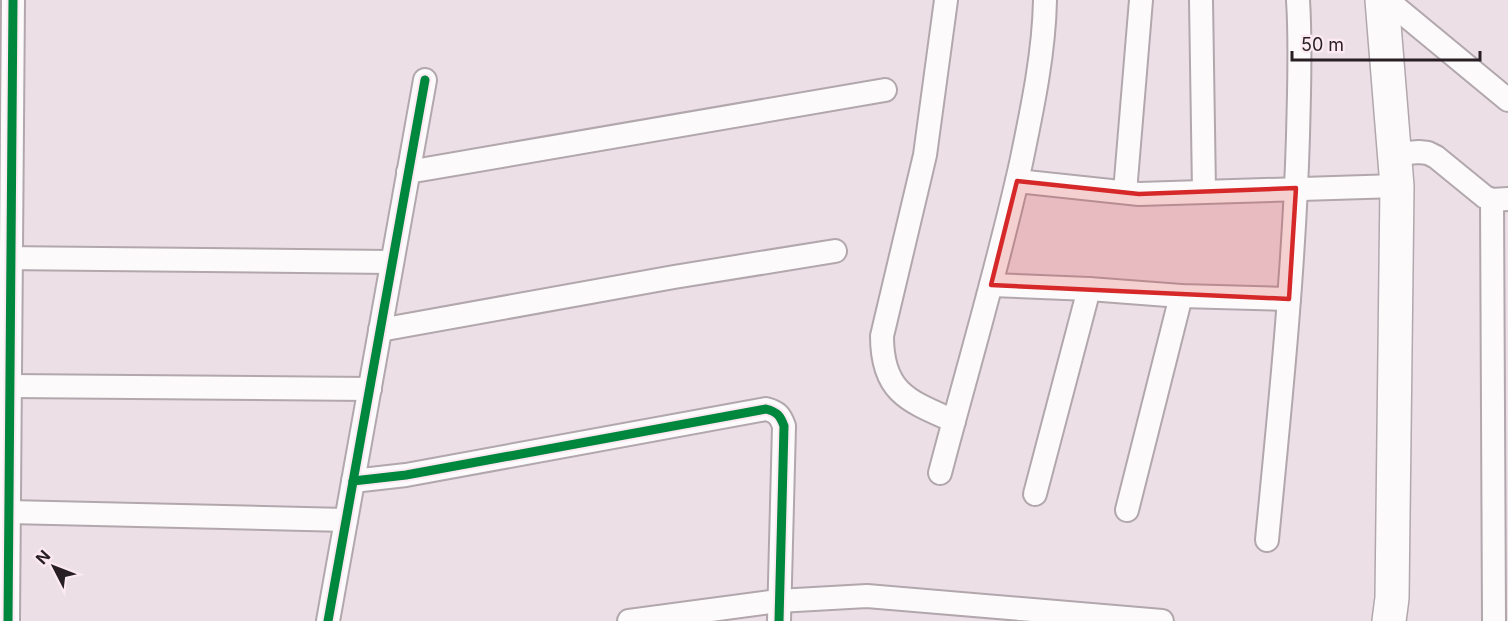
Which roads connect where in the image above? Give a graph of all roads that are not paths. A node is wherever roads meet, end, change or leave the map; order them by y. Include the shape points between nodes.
1 (13, 0) edge
2 (946, 0) edge
3 (1046, 0) edge
4 (1142, 0) edge
5 (1201, 0) edge
6 (1298, 0) edge
7 (1384, 0) edge
8 (425, 80) dead end
9 (6, 88) edge
10 (885, 90) dead end
11 (1508, 100) edge
12 (1395, 154) junction
13 (408, 172) junction
14 (1017, 181) junction
15 (1397, 186) junction
16 (1296, 189) junction
17 (1204, 191) junction
18 (1125, 192) junction
19 (1500, 200) edge
20 (835, 251) dead end
21 (5, 258) edge
22 (392, 262) junction
23 (991, 285) junction
24 (1089, 289) junction
25 (1181, 296) junction
26 (1288, 299) junction
27 (380, 330) junction
28 (9, 386) junction
29 (370, 389) junction
30 (954, 421) junction
31 (1501, 468) edge
32 (940, 473) dead end
33 (353, 482) junction
34 (1035, 494) dead end
35 (1127, 510) dead end
36 (9, 512) junction
37 (346, 520) junction
38 (1267, 540) dead end
39 (778, 611) edge
40 (8, 621) edge
41 (328, 621) edge
42 (629, 621) edge
43 (1162, 621) edge
44 (1389, 621) edge
45 (1494, 621) edge

1 - 9 street
2 - 30 street via 925,155 882,336 882,355 899,392 915,404
3 - 14 street
4 - 18 street
5 - 17 street
6 - 16 street
7 - 11 street
7 - 12 main road
8 - 13 street
9 - 21 street
10 - 13 street
12 - 15 main road
12 - 19 street via 1428,153 1479,193
13 - 22 street
14 - 18 street
14 - 23 street
15 - 16 street
15 - 44 main road
16 - 17 street
16 - 26 street
17 - 18 street
19 - 31 street
20 - 27 street
21 - 22 street
21 - 28 street
22 - 27 street
23 - 24 street
23 - 30 street
24 - 25 street
24 - 34 street
25 - 26 street
25 - 35 street
26 - 38 street
27 - 29 street
28 - 29 street
28 - 36 street
29 - 33 street
30 - 32 street
31 - 45 street
33 - 37 street
33 - 39 street via 766,410 777,412 784,426
36 - 37 street
36 - 40 street
37 - 41 street
39 - 42 street
39 - 43 street via 867,596

